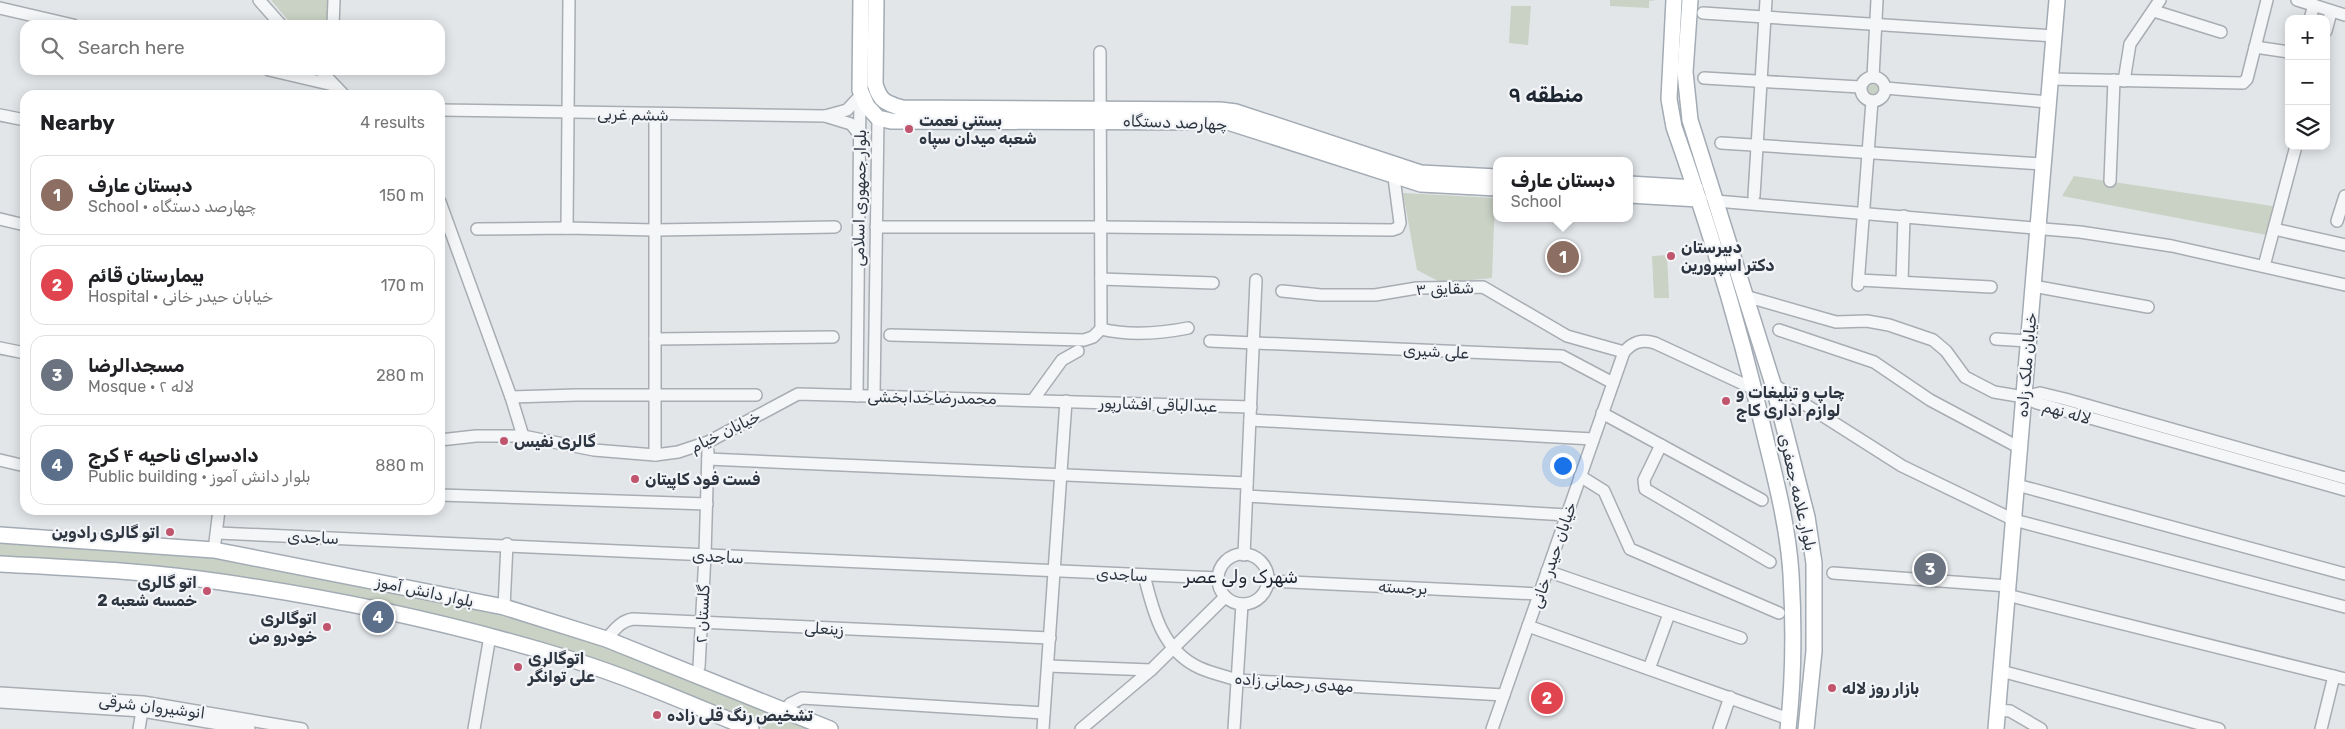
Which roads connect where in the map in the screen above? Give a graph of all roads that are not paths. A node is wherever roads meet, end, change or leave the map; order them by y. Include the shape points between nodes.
1 (259, 0) edge
2 (334, 0) edge
3 (569, 0) edge
4 (861, 0) edge
5 (876, 0) edge
6 (1674, 0) edge
7 (1690, 0) edge
8 (1766, 0) edge
9 (1877, 0) edge
10 (2056, 0) edge
11 (2160, 0) edge
12 (2267, 0) edge
13 (2296, 0) edge
14 (2314, 5) junction
15 (0, 8) edge
16 (2154, 11) junction
17 (2331, 12) junction
18 (1703, 13) dead end
19 (2311, 15) edge
20 (2345, 15) edge
21 (2330, 16) edge
22 (1765, 17) junction
23 (52, 20) edge
24 (277, 20) edge
25 (333, 20) edge
26 (1876, 24) junction
27 (2221, 32) dead end
28 (2054, 36) junction
29 (2255, 47) junction
30 (2285, 51) edge
31 (1100, 52) dead end
32 (292, 75) edge
33 (324, 75) edge
34 (1873, 76) junction
35 (1704, 78) dead end
36 (2050, 79) junction
37 (1761, 81) junction
38 (2119, 81) junction
39 (332, 84) junction
40 (1860, 87) junction
41 (1885, 88) junction
42 (339, 90) edge
43 (860, 93) junction
44 (1872, 102) junction
45 (2048, 102) junction
46 (445, 110) edge
47 (568, 113) junction
48 (655, 114) junction
49 (0, 115) edge
50 (1101, 115) junction
51 (825, 116) junction
52 (878, 118) junction
53 (20, 119) edge
54 (860, 135) junction
55 (1721, 143) dead end
56 (1757, 146) junction
57 (2295, 150) edge
58 (1868, 153) junction
59 (2043, 164) junction
60 (1393, 170) junction
61 (1493, 177) edge
62 (1421, 178) junction
63 (2110, 181) dead end
64 (1633, 185) edge
65 (1493, 187) edge
66 (1697, 193) junction
67 (1633, 195) edge
68 (1754, 196) dead end
69 (2345, 196) edge
70 (1716, 201) junction
71 (1864, 213) junction
72 (1904, 216) junction
73 (0, 219) edge
74 (445, 220) edge
75 (2337, 221) dead end
76 (20, 224) edge
77 (835, 227) dead end
78 (876, 227) junction
79 (1101, 227) junction
80 (2038, 227) junction
81 (567, 228) junction
82 (478, 229) dead end
83 (2274, 229) junction
84 (655, 230) junction
85 (2345, 245) edge
86 (2264, 266) junction
87 (1101, 279) junction
88 (1256, 280) dead end
89 (1902, 282) junction
90 (1213, 283) dead end
91 (2345, 285) edge
92 (2033, 286) junction
93 (1991, 287) dead end
94 (1282, 291) dead end
95 (1745, 296) junction
96 (2148, 307) dead end
97 (1188, 328) dead end
98 (1101, 329) junction
99 (1779, 330) dead end
100 (890, 335) dead end
101 (833, 337) dead end
102 (655, 339) junction
103 (1996, 339) dead end
104 (1210, 341) dead end
105 (1253, 342) junction
106 (2028, 342) junction
107 (0, 348) edge
108 (1078, 351) dead end
109 (20, 352) edge
110 (1624, 352) junction
111 (1613, 383) junction
112 (1773, 384) junction
113 (1754, 389) junction
114 (798, 394) joint
115 (756, 395) dead end
116 (655, 396) junction
117 (857, 396) junction
118 (874, 396) junction
119 (2024, 396) junction
120 (511, 397) junction
121 (1032, 400) junction
122 (1066, 401) junction
123 (1250, 407) junction
124 (1602, 413) junction
125 (1250, 420) junction
126 (523, 436) junction
127 (445, 439) edge
128 (1593, 439) junction
129 (708, 442) junction
130 (1661, 445) junction
131 (2020, 448) junction
132 (655, 455) junction
133 (708, 459) junction
134 (0, 460) edge
135 (20, 465) edge
136 (1061, 474) junction
137 (1580, 476) junction
138 (1247, 483) junction
139 (2340, 483) edge
140 (2016, 485) junction
141 (445, 495) edge
142 (1247, 496) junction
143 (1762, 500) dead end
144 (707, 504) junction
145 (1805, 509) junction
146 (1782, 511) junction
147 (220, 515) edge
148 (1567, 515) junction
149 (2014, 520) junction
150 (218, 533) junction
151 (0, 535) edge
152 (1811, 542) junction
153 (507, 544) junction
154 (1787, 545) junction
155 (214, 550) junction
156 (1244, 554) junction
157 (706, 555) junction
158 (1770, 562) dead end
159 (0, 564) edge
160 (1055, 570) junction
161 (1547, 571) junction
162 (1833, 573) dead end
163 (2345, 574) edge
164 (1144, 575) junction
165 (1218, 578) junction
166 (1268, 580) junction
167 (2008, 590) junction
168 (1539, 594) junction
169 (1225, 597) junction
170 (1242, 604) junction
171 (2345, 607) edge
172 (504, 608) junction
173 (1779, 613) dead end
174 (1669, 614) junction
175 (702, 622) junction
176 (1528, 626) junction
177 (490, 636) junction
178 (1050, 638) junction
179 (1741, 638) dead end
180 (606, 639) junction
181 (1171, 648) junction
182 (1048, 666) junction
183 (699, 667) dead end
184 (1649, 669) junction
185 (1151, 670) junction
186 (2001, 671) junction
187 (2340, 678) edge
188 (1237, 680) junction
189 (0, 693) edge
190 (1504, 695) junction
191 (1730, 697) junction
192 (0, 702) edge
193 (784, 710) junction
194 (1998, 710) junction
195 (142, 711) junction
196 (1044, 713) junction
197 (1789, 724) edge
198 (139, 729) edge
199 (249, 729) edge
200 (302, 729) edge
201 (474, 729) edge
202 (751, 729) edge
203 (830, 729) edge
204 (1043, 729) edge
205 (1082, 729) edge
206 (1234, 729) edge
207 (1492, 729) edge
208 (1719, 729) edge
209 (1806, 729) edge
210 (1996, 729) edge
211 (2041, 729) edge
212 (2219, 729) edge
213 (2321, 729) edge

1 - 24 street
2 - 25 street
3 - 47 street
4 - 43 main road, بلوار جمهوری اسلامی
5 - 50 main road, چهارصد دستگاه via 875,84 879,96 888,104 902,108
6 - 66 main road, بلوار علامه جعفری via 1670,99 1674,127
7 - 70 main road, بلوار علامه جعفری via 1686,101
8 - 22 street
9 - 26 street
10 - 28 main road, خیابان ملک زاده
11 - 16 street
12 - 29 street
13 - 14 street
14 - 17 street
14 - 19 street
15 - 23 street
16 - 27 street
16 - 38 street via 2130,44
17 - 20 street
17 - 21 street
18 - 22 street
22 - 26 street
22 - 37 street
26 - 28 street
26 - 34 street
28 - 36 main road, خیابان ملک زاده
29 - 30 street
29 - 38 street via 2247,79 2243,83
31 - 50 street
32 - 39 street
33 - 39 street
34 - 40 street via 1864,80
34 - 41 street via 1882,81
35 - 37 street
36 - 38 street
36 - 45 main road, خیابان ملک زاده
37 - 40 street
37 - 56 street
38 - 63 street
39 - 42 street
40 - 44 street via 1864,99
41 - 44 street via 1880,99
41 - 45 street
43 - 51 street via 847,110
43 - 52 main road
43 - 54 street, بلوار جمهوری اسلامی
44 - 58 street
45 - 59 main road, خیابان ملک زاده
46 - 47 street, ششم غربی
47 - 48 street, ششم غربی
47 - 81 street
48 - 51 street, ششم غربی
48 - 84 street
49 - 53 street
50 - 52 main road, چهارصد دستگاه via 891,121
50 - 60 main road, چهارصد دستگاه via 1228,122
50 - 79 street
51 - 54 street via 851,124
52 - 78 street, بلوار جمهوری اسلامی
54 - 117 street, بلوار جمهوری اسلامی
55 - 56 street
56 - 58 street
56 - 68 street
57 - 83 street
58 - 59 street
58 - 71 street
59 - 80 main road, خیابان ملک زاده
60 - 62 main road, چهارصد دستگاه
60 - 79 street via 1400,223 1392,230
61 - 62 main road, چهارصد دستگاه
62 - 65 main road, چهارصد دستگاه
64 - 66 main road
66 - 67 main road
66 - 113 main road, بلوار علامه جعفری via 1730,297
69 - 75 street
70 - 71 street
70 - 95 main road, بلوار علامه جعفری
71 - 72 street
71 - 89 street via 1858,282
72 - 80 street
72 - 89 street
73 - 76 street
74 - 120 street
77 - 84 street
78 - 79 street
78 - 118 street, بلوار جمهوری اسلامی
79 - 87 street
80 - 86 street via 2172,246
80 - 92 main road, خیابان ملک زاده
81 - 82 street
81 - 84 street
83 - 85 street
83 - 86 street
84 - 102 street
86 - 91 street
87 - 90 street
87 - 98 street
88 - 105 street
89 - 93 street
92 - 96 street
92 - 106 main road, خیابان ملک زاده
94 - 110 street, شقایق ۳ via 1375,295 1417,288 1483,287 1567,336
95 - 112 main road, بلوار علامه جعفری
95 - 119 street, لاله نهم via 1836,322 1876,322 1919,335 1941,345 1965,378 1994,392
97 - 98 street via 1122,334
98 - 100 street via 1084,340
99 - 131 street via 1874,362 1930,400
101 - 102 street
102 - 116 street
103 - 106 street
104 - 105 street, علی شیری
105 - 111 street, علی شیری via 1562,356
105 - 123 street
106 - 119 main road, خیابان ملک زاده
107 - 109 street
108 - 121 street via 1062,360
110 - 111 street, خیابان حیدر خانی
110 - 113 street via 1646,340
111 - 124 street, خیابان حیدر خانی
112 - 145 main road, بلوار علامه جعفری
112 - 149 street via 1902,466
113 - 146 main road, بلوار علامه جعفری
114 - 117 street, محمدرضاخدابخشی
114 - 129 street, خیابان خیام
115 - 116 street
116 - 120 street
116 - 132 street
117 - 118 street, محمدرضاخدابخشی
118 - 121 street, محمدرضاخدابخشی
119 - 131 main road, خیابان ملک زاده
119 - 139 street, لاله نهم via 2040,393 2065,399
120 - 126 street
121 - 122 street, محمدرضاخدابخشی
122 - 123 street, عبدالباقی افشارپور
122 - 136 street
123 - 125 street
124 - 128 street, خیابان حیدر خانی
124 - 130 street
125 - 128 street
125 - 138 street
126 - 127 street, خیابان خیام
126 - 132 street, خیابان خیام via 594,450
128 - 137 street, خیابان حیدر خانی
129 - 132 street, خیابان خیام via 678,452
129 - 133 street, گلستان ۲
130 - 143 street
130 - 158 street via 1644,480 1645,488
131 - 140 main road, خیابان ملک زاده
133 - 136 street
133 - 144 street, گلستان ۲
134 - 135 street
136 - 138 street
136 - 160 street
137 - 148 street, خیابان حیدر خانی
137 - 173 street via 1604,490 1630,549
138 - 142 street
140 - 149 main road, خیابان ملک زاده
140 - 163 street
141 - 144 street
142 - 148 street
142 - 156 street
144 - 157 street, گلستان ۲
145 - 146 main road via 1795,517
145 - 152 main road, بلوار علامه جعفری
146 - 154 main road, بلوار علامه جعفری
147 - 150 street
148 - 161 street, خیابان حیدر خانی
149 - 167 main road, خیابان ملک زاده
149 - 171 street
150 - 153 street, ساجدی
150 - 155 street
151 - 155 main road, بلوار دانش آموز
152 - 154 main road via 1805,534 1797,532
152 - 209 main road, بلوار علامه جعفری via 1814,651
153 - 157 street, ساجدی
153 - 172 street
154 - 197 main road, بلوار علامه جعفری via 1794,652
155 - 172 main road, بلوار دانش آموز
156 - 165 street via 1229,559
156 - 166 street via 1258,560
157 - 160 street, ساجدی
157 - 175 street, گلستان ۲
159 - 177 main road, بلوار دانش آموز via 221,582 386,611
160 - 164 street, ساجدی
160 - 178 street
161 - 168 street, خیابان حیدر خانی
161 - 174 street
162 - 167 street
164 - 165 street, ساجدی
164 - 181 street, مهدی رحمانی زاده via 1154,616
165 - 169 street
166 - 168 street, برجسته
166 - 170 street via 1257,600
167 - 186 main road, خیابان ملک زاده
167 - 187 street
168 - 176 street, خیابان حیدر خانی
169 - 170 street
169 - 181 street
170 - 188 street
172 - 180 main road, بلوار دانش آموز
174 - 179 street
174 - 184 street
175 - 178 street, زینعلی
175 - 180 street, زینعلی via 625,620
175 - 183 street, گلستان ۲
176 - 184 street
176 - 190 street, خیابان حیدر خانی
177 - 201 street
177 - 202 main road, بلوار دانش آموز via 575,661
178 - 182 street
180 - 193 main road, بلوار دانش آموز
181 - 185 street
181 - 188 street, مهدی رحمانی زاده via 1198,667
182 - 185 street
182 - 196 street
184 - 191 street
185 - 205 street
186 - 194 main road, خیابان ملک زاده
186 - 212 street
187 - 213 street
188 - 190 street, مهدی رحمانی زاده
188 - 206 street
189 - 200 street, انوشیروان شرقی via 143,702
190 - 207 street, خیابان حیدر خانی
191 - 197 street
191 - 208 street
192 - 195 street, انوشیروان شرقی
193 - 196 street via 802,698
193 - 203 main road, بلوار دانش آموز
194 - 210 main road, خیابان ملک زاده
194 - 211 street via 2010,711
195 - 198 street
195 - 199 street, انوشیروان شرقی
196 - 204 street

